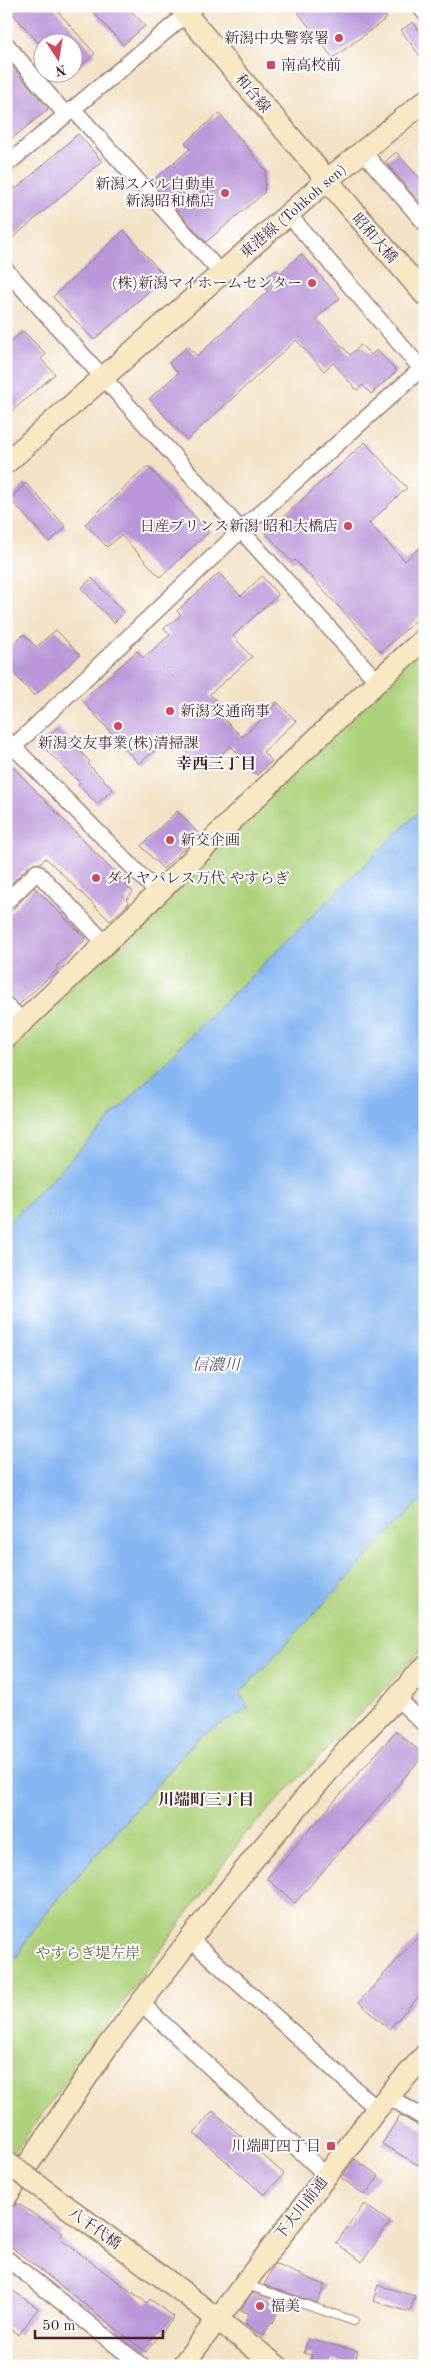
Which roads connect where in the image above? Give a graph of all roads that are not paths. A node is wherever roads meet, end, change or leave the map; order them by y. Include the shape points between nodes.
1 (419, 6) edge
2 (187, 9) edge
3 (425, 13) edge
4 (6, 44) edge
5 (425, 101) edge
6 (70, 112) junction
7 (362, 152) junction
8 (8, 160) edge
9 (326, 181) junction
10 (288, 215) junction
11 (425, 223) edge
12 (6, 270) edge
13 (222, 274) junction
14 (425, 295) edge
15 (423, 371) edge
16 (103, 376) junction
17 (6, 463) edge
18 (241, 530) junction
19 (425, 638) edge
20 (377, 681) junction
21 (9, 746) edge
22 (158, 893) junction
23 (6, 902) edge
24 (105, 943) junction
25 (6, 1005) edge
26 (23, 1021) junction
27 (6, 1037) edge
28 (425, 1666) edge
29 (397, 1698) junction
30 (425, 1725) edge
31 (190, 1939) junction
32 (141, 2003) junction
33 (425, 2055) edge
34 (382, 2103) junction
35 (425, 2119) edge
36 (6, 2162) edge
37 (326, 2175) junction
38 (6, 2197) edge
39 (6, 2258) edge
40 (242, 2284) junction
41 (216, 2318) junction
42 (354, 2321) dead end
43 (142, 2366) edge
44 (182, 2366) edge
45 (277, 2366) edge

1 - 3 street
2 - 6 street
2 - 9 street, 和合線
4 - 6 street
5 - 7 street, 東港線 (Tohkoh sen)
6 - 8 street
6 - 13 street
7 - 9 street, 東港線 (Tohkoh sen)
7 - 11 street
9 - 10 street, 東港線 (Tohkoh sen)
9 - 14 street, 昭和大橋
10 - 13 street, 東港線 (Tohkoh sen)
10 - 15 street
12 - 16 street
13 - 16 street, 東港線 (Tohkoh sen)
15 - 18 street
16 - 17 street, 東港線 (Tohkoh sen)
16 - 18 street
18 - 20 street
18 - 21 street
19 - 20 street
20 - 22 street
21 - 22 street
22 - 24 street
23 - 24 street via 37,872
24 - 26 street
25 - 26 street
26 - 27 street
28 - 29 street
29 - 30 street
29 - 31 street via 337,1761
31 - 32 street
31 - 34 street
32 - 37 street
32 - 38 street via 107,2047
33 - 34 street, 下大川前通
34 - 35 street
34 - 37 street, 下大川前通
36 - 41 street, 八千代橋, bridge
37 - 40 street, 下大川前通
39 - 43 street
40 - 41 street, 下大川前通
40 - 42 lane
41 - 44 street, 下大川前通
41 - 45 street, 八千代橋

